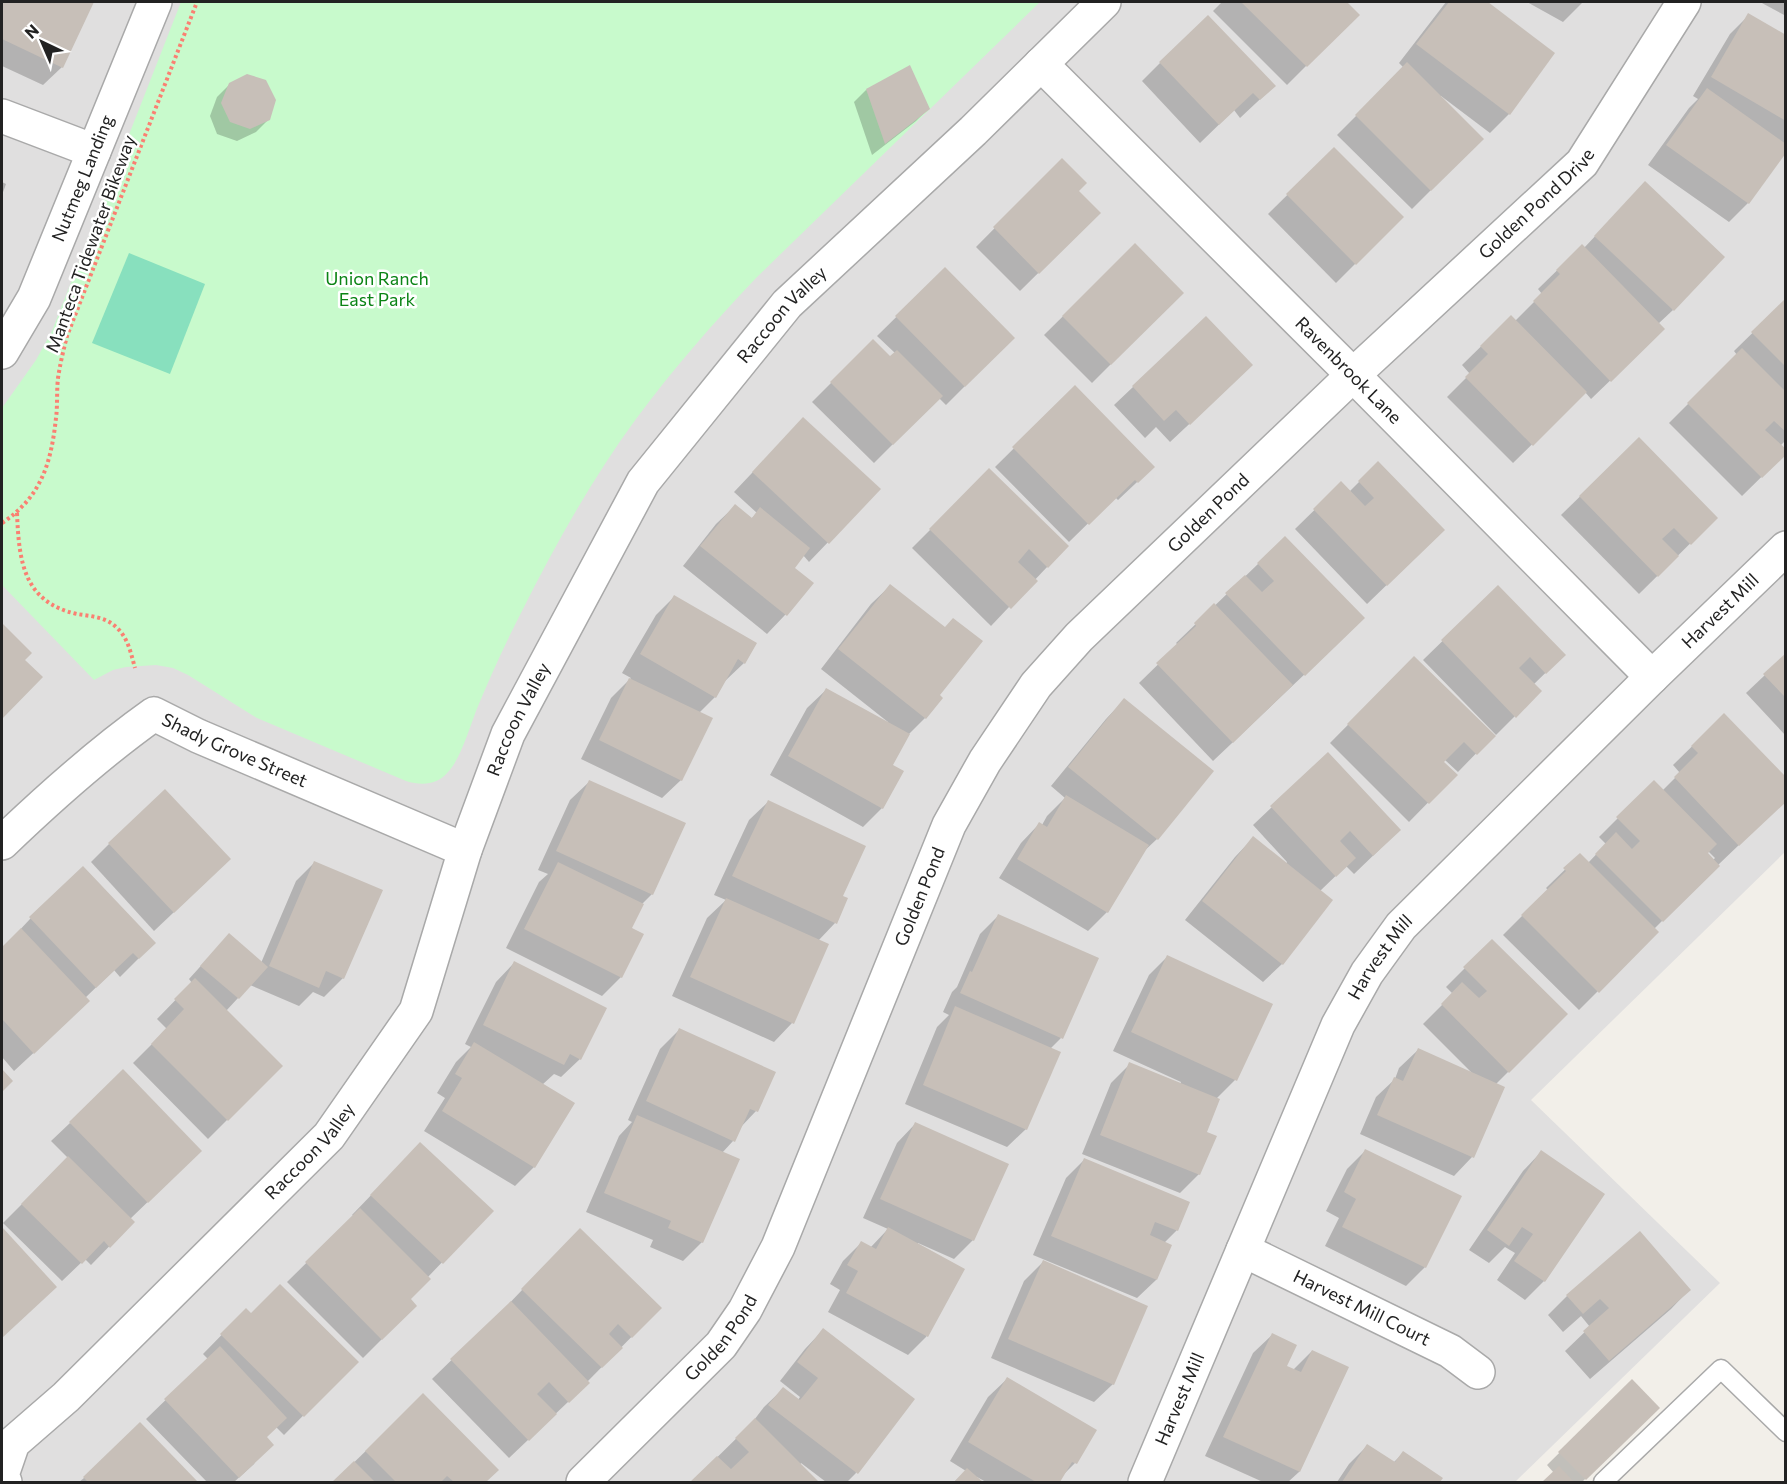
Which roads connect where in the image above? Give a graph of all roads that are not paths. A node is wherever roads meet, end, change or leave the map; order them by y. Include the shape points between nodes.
1 (155, 2) edge
2 (1104, 2) edge
3 (1684, 2) edge
4 (1041, 64) junction
5 (2, 116) edge
6 (94, 151) junction
7 (2, 352) edge
8 (1353, 375) junction
9 (1785, 548) edge
10 (1652, 677) junction
11 (2, 843) edge
12 (465, 850) junction
13 (1243, 1250) junction
14 (1478, 1372) dead end
15 (1785, 1432) edge
16 (2, 1475) edge
17 (4, 1482) edge
18 (583, 1482) edge
19 (1145, 1482) edge
20 (1603, 1482) edge

1 - 6 street, Nutmeg Landing
2 - 4 street, Raccoon Valley
3 - 8 street, Golden Pond Drive via 1582,163
4 - 8 street, Ravenbrook Lane
4 - 12 street, Raccoon Valley via 787,304 643,482 508,734
5 - 6 street
6 - 7 street, Nutmeg Landing via 34,298
8 - 10 street, Ravenbrook Lane
8 - 18 street, Golden Pond via 1079,637 1036,685 949,825 778,1247 745,1310 722,1346
9 - 10 street, Harvest Mill
10 - 13 street, Harvest Mill via 1401,926 1367,972 1338,1025
11 - 12 street, Shady Grove Street via 97,757 154,714
12 - 16 street, Raccoon Valley via 416,1011 329,1136 66,1397 13,1443
13 - 14 street, Harvest Mill Court via 1450,1351
13 - 19 street, Harvest Mill
15 - 20 lane via 1721,1369
16 - 17 street

